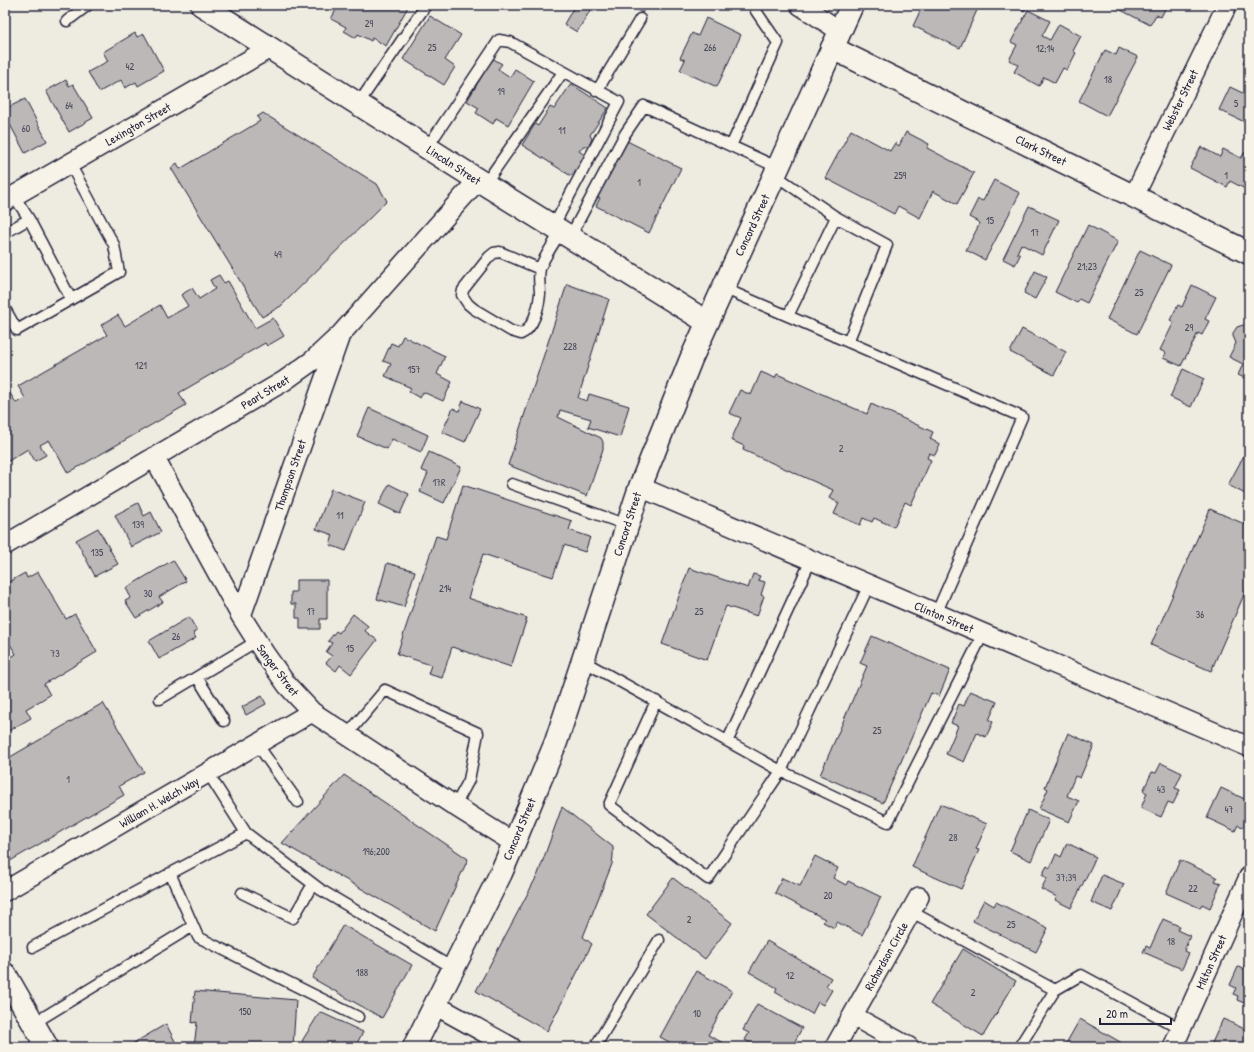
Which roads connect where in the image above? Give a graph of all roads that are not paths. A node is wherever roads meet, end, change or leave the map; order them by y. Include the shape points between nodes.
1 (88, 5) edge
2 (202, 5) edge
3 (426, 5) edge
4 (759, 5) edge
5 (800, 5) edge
6 (852, 5) edge
7 (1227, 5) edge
8 (640, 19) dead end
9 (67, 21) dead end
10 (836, 39) junction
11 (270, 48) junction
12 (563, 72) junction
13 (597, 91) junction
14 (358, 104) junction
15 (731, 146) junction
16 (427, 148) junction
17 (70, 164) junction
18 (777, 171) junction
19 (481, 182) junction
20 (1134, 196) junction
21 (10, 198) edge
22 (836, 217) junction
23 (29, 219) junction
24 (561, 232) junction
25 (5, 233) edge
26 (1249, 253) edge
27 (540, 269) junction
28 (723, 288) junction
29 (71, 299) junction
30 (5, 309) edge
31 (788, 316) junction
32 (708, 322) junction
33 (340, 335) junction
34 (848, 342) junction
35 (154, 457) junction
36 (512, 484) dead end
37 (640, 487) junction
38 (627, 525) junction
39 (5, 545) edge
40 (811, 560) junction
41 (869, 585) junction
42 (936, 614) junction
43 (241, 616) junction
44 (983, 634) junction
45 (257, 641) junction
46 (582, 661) junction
47 (197, 677) junction
48 (160, 699) dead end
49 (656, 701) junction
50 (312, 712) junction
51 (224, 721) dead end
52 (346, 735) junction
53 (728, 740) junction
54 (257, 744) junction
55 (1249, 747) edge
56 (781, 771) junction
57 (208, 773) junction
58 (298, 802) dead end
59 (455, 806) junction
60 (246, 833) junction
61 (514, 843) junction
62 (170, 873) junction
63 (1249, 876) edge
64 (313, 884) junction
65 (5, 891) edge
66 (242, 893) dead end
67 (914, 904) joint
68 (193, 926) junction
69 (659, 940) dead end
70 (33, 947) dead end
71 (453, 968) junction
72 (5, 974) edge
73 (1055, 990) junction
74 (435, 1005) junction
75 (853, 1016) junction
76 (358, 1017) dead end
77 (34, 1023) junction
78 (1181, 1029) junction
79 (47, 1047) edge
80 (414, 1047) edge
81 (511, 1047) edge
82 (595, 1047) edge
83 (834, 1047) edge
84 (910, 1047) edge
85 (1019, 1047) edge
86 (1173, 1047) edge

1 - 9 lane
2 - 11 main road, Lincoln Street
3 - 14 lane
4 - 15 lane via 756,11 778,43
5 - 10 street
6 - 10 main road, Concord Street
7 - 20 street, Webster Street
8 - 13 lane
10 - 18 main road, Concord Street
10 - 20 main road, Clark Street
11 - 14 main road, Lincoln Street
11 - 17 street, Lexington Street
12 - 13 lane
12 - 16 lane via 510,42 499,40
12 - 19 lane
13 - 24 lane via 619,102
14 - 16 main road, Lincoln Street
15 - 18 lane
15 - 24 lane via 644,106
16 - 19 main road, Lincoln Street
17 - 21 street, Lexington Street
17 - 29 lane via 114,245 119,272
18 - 22 lane
18 - 28 main road, Concord Street
19 - 24 main road, Lincoln Street
19 - 33 street, Pearl Street
20 - 26 main road, Clark Street
21 - 23 lane
22 - 31 lane
22 - 34 lane via 887,245
23 - 25 lane
23 - 29 lane
24 - 27 lane
24 - 32 main road, Lincoln Street
27 - 27 lane via 540,295 537,306 531,325 521,334 511,331 474,309 462,295 463,290 494,253 500,252
28 - 31 lane
28 - 32 main road, Concord Street
29 - 30 lane via 17,330
31 - 34 lane
32 - 37 main road, Concord Street
33 - 35 street, Pearl Street via 312,361 284,381
33 - 43 street, Thompson Street
34 - 42 lane via 1022,417
35 - 39 street, Pearl Street
35 - 43 street, Sanger Street
36 - 38 lane
37 - 38 main road, Concord Street
37 - 40 street, Clinton Street
38 - 46 main road, Concord Street
40 - 41 street, Clinton Street
40 - 53 lane
41 - 42 street, Clinton Street
41 - 56 lane
42 - 44 street, Clinton Street
43 - 45 street, Sanger Street
44 - 55 street, Clinton Street
44 - 56 lane via 888,822
45 - 47 lane
45 - 50 street, Sanger Street via 287,686
46 - 49 lane
46 - 61 main road, Concord Street via 556,742
47 - 48 lane
47 - 51 lane
49 - 53 lane
49 - 56 lane via 609,805 708,879
50 - 52 street, Sanger Street
50 - 54 street, William H. Welch Way
52 - 59 street, Sanger Street
52 - 59 lane via 385,690 478,733 469,780
53 - 56 lane
54 - 57 street, William H. Welch Way
54 - 58 lane
57 - 60 lane
57 - 65 street, William H. Welch Way
59 - 61 street, Sanger Street
60 - 62 lane
60 - 64 lane
61 - 71 main road, Concord Street
62 - 68 lane
62 - 70 lane
63 - 78 street, Milton Street
64 - 66 lane via 294,918
64 - 71 lane
67 - 73 lane
67 - 75 street, Richardson Circle
68 - 76 lane via 198,937
68 - 77 lane
69 - 82 lane
71 - 74 main road, Concord Street
72 - 77 main road
73 - 78 lane via 1081,975
73 - 85 lane
74 - 80 main road, Concord Street
74 - 81 street
75 - 83 street, Richardson Circle
75 - 84 street
77 - 79 main road
78 - 86 street, Milton Street

